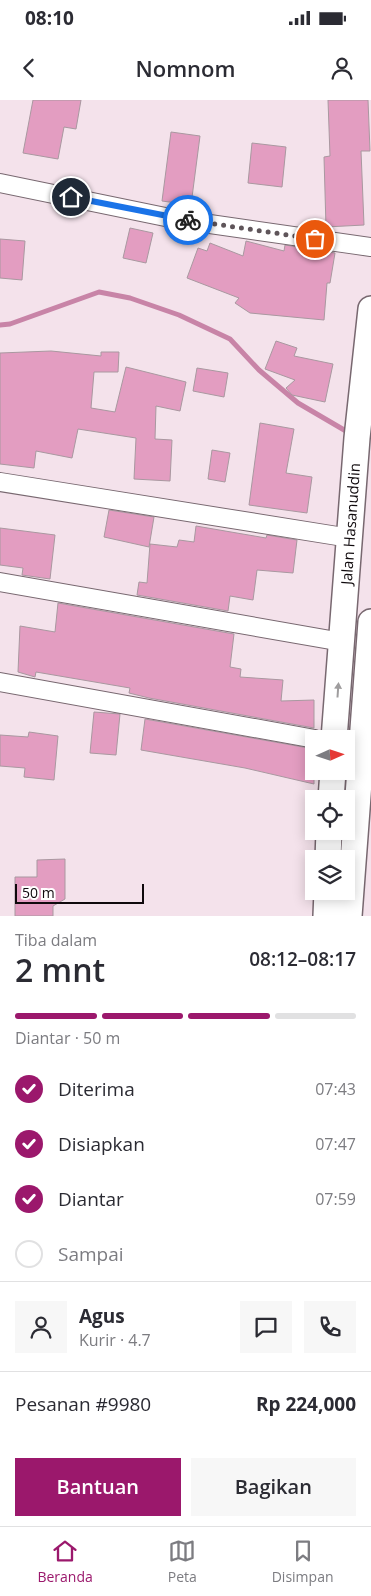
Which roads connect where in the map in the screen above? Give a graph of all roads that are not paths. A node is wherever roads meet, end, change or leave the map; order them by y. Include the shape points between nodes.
1 (0, 183) edge
2 (371, 247) edge
3 (371, 309) edge
4 (0, 482) edge
5 (350, 538) junction
6 (0, 582) edge
7 (371, 622) edge
8 (342, 642) junction
9 (0, 682) edge
10 (335, 730) edge
11 (305, 737) edge
12 (366, 740) edge
13 (327, 900) edge
14 (326, 916) edge
15 (349, 916) edge

1 - 2 street via 176,219
3 - 5 street, Jalan Hasanuddin
4 - 5 street
5 - 8 street, Jalan Hasanuddin
6 - 8 street
7 - 12 street
10 -> 8 street, Jalan Hasanuddin
9 - 11 street
12 - 15 street
13 - 14 street

